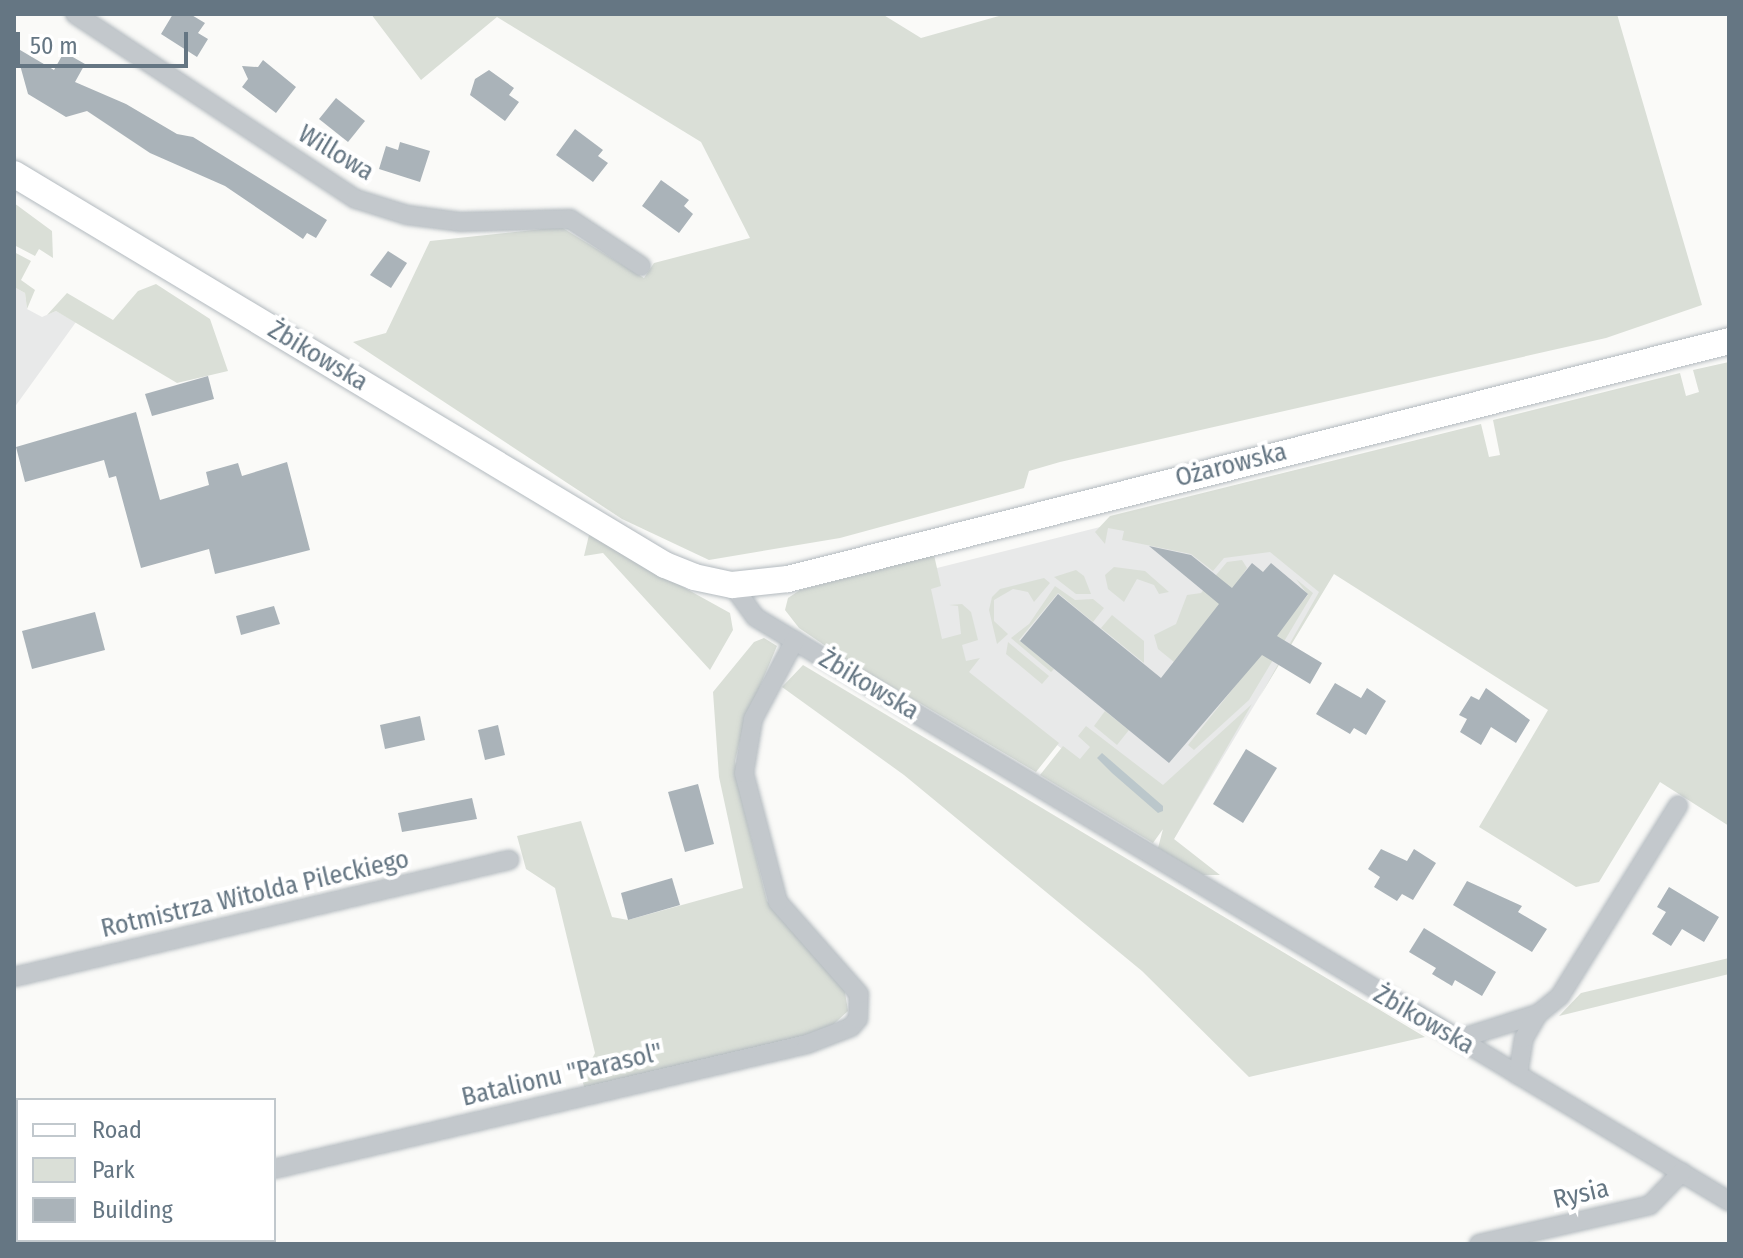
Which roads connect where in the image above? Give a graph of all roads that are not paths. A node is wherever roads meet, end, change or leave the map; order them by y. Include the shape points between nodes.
1 (75, 14) edge
2 (14, 174) edge
3 (641, 266) dead end
4 (1729, 341) edge
5 (732, 585) junction
6 (795, 640) junction
7 (1678, 806) dead end
8 (509, 860) dead end
9 (14, 977) edge
10 (1538, 1014) junction
11 (1459, 1039) junction
12 (1518, 1075) junction
13 (276, 1169) edge
14 (1682, 1172) junction
15 (1729, 1201) edge
16 (1479, 1244) edge

1 - 3 street, Willowa via 356,199 407,215 460,222 570,219
2 - 5 main road, Żbikowska via 665,565
4 - 5 main road, Ożarowska via 788,579
5 - 6 street, Żbikowska via 755,617
6 - 11 street, Żbikowska
6 - 13 street, Batalionu "Parasol" via 753,719 744,773 773,893 859,994 858,1019 842,1032 807,1044
7 - 10 street via 1560,996
8 - 9 street, Rotmistrza Witolda Pileckiego
10 - 11 street
10 - 12 street via 1524,1038
11 - 12 street, Żbikowska
12 - 14 street, Żbikowska
14 - 15 street, Żbikowska
14 - 16 street, Rysia via 1650,1205

